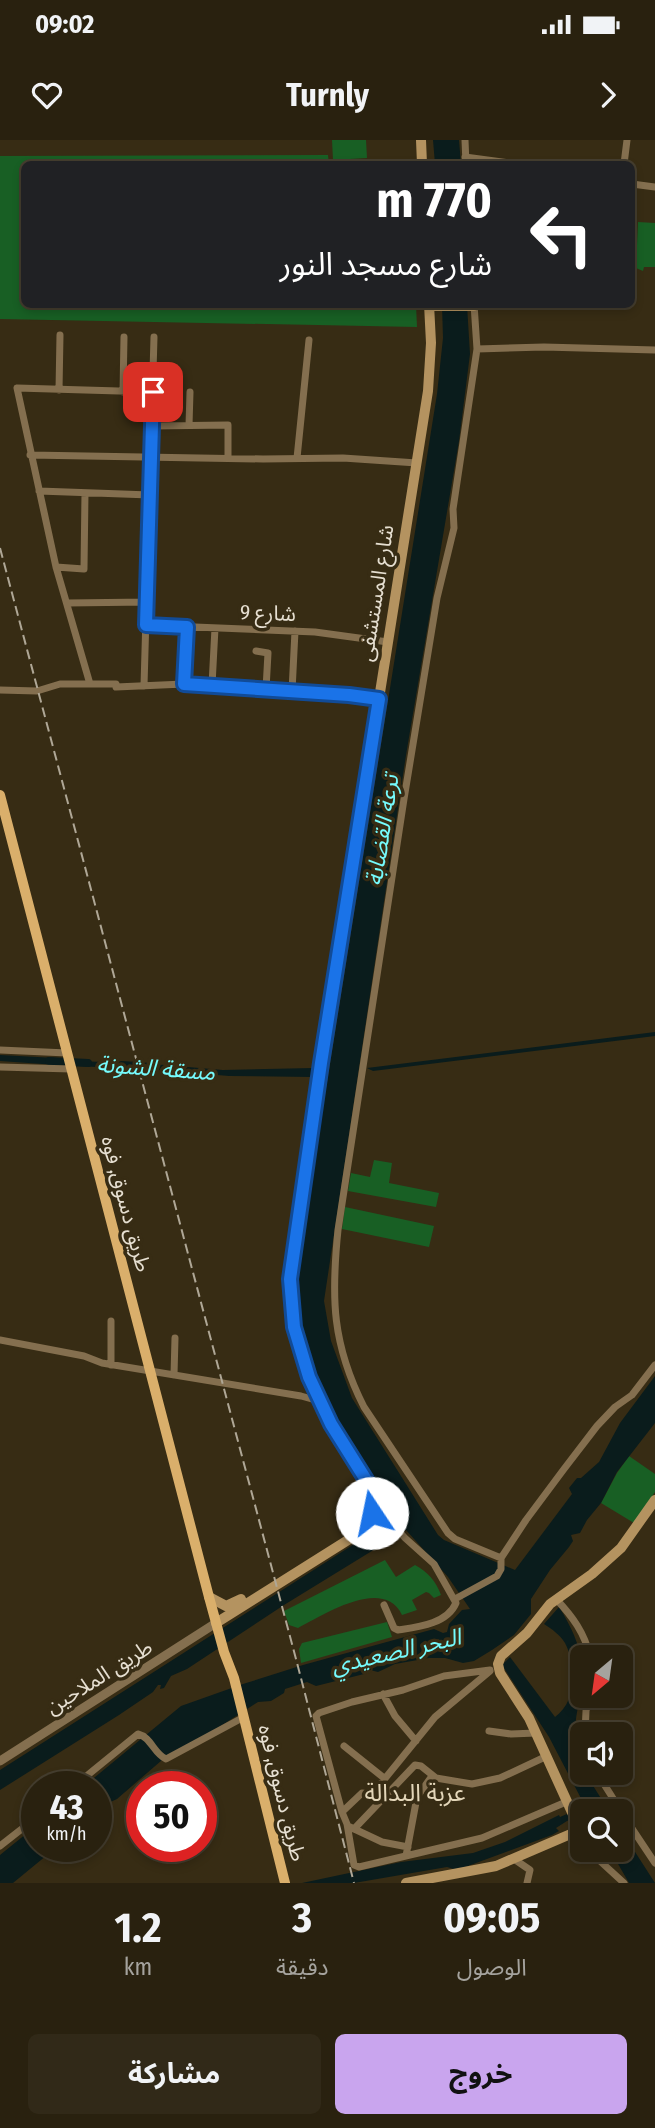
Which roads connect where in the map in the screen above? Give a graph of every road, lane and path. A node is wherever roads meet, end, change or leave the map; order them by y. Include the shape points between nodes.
1 (421, 140) edge
2 (465, 140) edge
3 (626, 140) edge
4 (466, 160) edge
5 (422, 161) edge
6 (624, 161) edge
7 (635, 184) edge
8 (655, 187) edge
9 (432, 308) edge
10 (472, 308) edge
11 (60, 335) dead end
12 (124, 337) dead end
13 (154, 337) dead end
14 (309, 340) dead end
15 (477, 349) junction
16 (655, 350) edge
17 (59, 390) junction
18 (123, 392) junction
19 (153, 392) junction
20 (190, 392) dead end
21 (189, 425) junction
22 (152, 426) junction
23 (30, 455) junction
24 (151, 457) junction
25 (228, 458) junction
26 (297, 458) junction
27 (417, 463) junction
28 (38, 491) junction
29 (85, 493) junction
30 (150, 495) junction
31 (56, 567) junction
32 (146, 602) junction
33 (67, 603) junction
34 (146, 625) junction
35 (187, 627) junction
36 (215, 628) junction
37 (295, 631) junction
38 (388, 642) junction
39 (256, 651) dead end
40 (90, 684) junction
41 (184, 684) junction
42 (212, 685) junction
43 (144, 686) junction
44 (266, 689) junction
45 (0, 690) edge
46 (292, 691) junction
47 (379, 699) junction
48 (0, 795) edge
49 (0, 1049) edge
50 (67, 1053) junction
51 (0, 1067) edge
52 (71, 1069) junction
53 (111, 1321) dead end
54 (175, 1338) dead end
55 (0, 1340) edge
56 (111, 1365) junction
57 (655, 1365) edge
58 (150, 1372) junction
59 (174, 1375) junction
60 (319, 1401) junction
61 (655, 1500) edge
62 (374, 1505) junction
63 (501, 1558) junction
64 (209, 1597) junction
65 (455, 1599) junction
66 (245, 1601) junction
67 (553, 1601) junction
68 (384, 1605) dead end
69 (216, 1623) junction
70 (586, 1645) edge
71 (500, 1659) junction
72 (383, 1694) junction
73 (243, 1714) junction
74 (489, 1731) dead end
75 (536, 1733) junction
76 (416, 1741) junction
77 (344, 1746) dead end
78 (545, 1757) junction
79 (0, 1760) edge
80 (92, 1771) edge
81 (432, 1776) junction
82 (384, 1778) junction
83 (570, 1809) joint
84 (342, 1812) junction
85 (351, 1826) junction
86 (21, 1830) edge
87 (633, 1830) edge
88 (570, 1837) edge
89 (0, 1846) edge
90 (408, 1847) junction
91 (406, 1856) junction
92 (514, 1859) junction
93 (601, 1862) edge
94 (655, 1863) edge
95 (282, 1882) edge
96 (406, 1883) edge
97 (527, 1883) edge
98 (624, 1883) edge

1 - 5 main road
2 - 4 street
3 - 6 street
7 - 8 street
9 - 27 main road, شارع المستشفى via 430,375
10 - 15 street
11 - 17 street
12 - 18 street
13 - 19 street
14 - 26 street
15 - 16 street
15 - 63 street via 454,528 438,598 338,1230 334,1292 341,1350 364,1407 448,1533
17 - 18 street
17 - 23 street via 17,388
18 - 19 street
19 - 22 street
20 - 21 street
21 - 22 street
21 - 25 street via 228,425
22 - 24 street
23 - 24 street
23 - 28 street
24 - 25 street
24 - 30 street
25 - 26 street
26 - 27 street
27 - 38 main road, شارع المستشفى
28 - 29 street
28 - 31 street
29 - 30 street
29 - 31 street via 84,569
30 - 32 street
31 - 33 street
32 - 33 street
32 - 34 street
33 - 40 street
34 - 35 street, شارع 9
34 - 43 street
35 - 36 street, شارع 9
35 - 41 street
36 - 37 street, شارع 9
36 - 42 street
37 - 38 street, شارع 9
37 - 46 street
38 - 47 main road, شارع المستشفى
39 - 44 street via 268,653
40 - 43 street
40 - 45 street
41 - 42 street
41 - 43 street
42 - 44 street
44 - 46 street
46 - 47 street
47 - 60 main road, شارع المستشفى via 291,1266 294,1327
48 - 50 main road, طريق دسوق, فوه
49 - 50 street
50 - 52 main road, طريق دسوق, فوه
51 - 52 street
52 - 58 main road, طريق دسوق, فوه
53 - 56 street
54 - 59 street
55 - 56 street
56 - 58 street
57 - 63 street via 632,1395 597,1426
58 - 59 street
58 - 64 main road, طريق دسوق, فوه
59 - 60 street
60 - 62 main road, شارع المستشفى via 373,1491
61 - 67 main road via 621,1548
62 - 65 street via 434,1563
62 - 66 main road via 369,1519 357,1529
63 - 65 street via 497,1576
64 - 66 main road via 226,1606
64 - 69 main road, طريق دسوق, فوه
65 - 68 street via 455,1607 444,1618 401,1630 394,1628
66 - 69 main road
67 - 70 street via 573,1617
67 - 71 main road
69 - 73 main road, طريق دسوق, فوه
69 - 79 street, طريق الملاحين
71 - 72 street
71 - 75 main road via 500,1673
71 - 76 street via 435,1717
72 - 76 street
72 - 84 street via 316,1716
73 - 80 street via 169,1758 162,1758 141,1734 135,1735
73 - 95 main road, طريق دسوق, فوه
74 - 75 street
75 - 78 main road
76 - 82 street
77 - 82 street
78 - 81 street via 491,1781 464,1783
78 - 83 main road
81 - 85 street via 414,1766
81 - 90 street via 417,1797
82 - 84 street via 372,1793 362,1793
83 - 91 street via 442,1850
84 - 85 street
85 - 90 street via 382,1842
85 - 91 street via 355,1866
86 - 89 street
87 - 94 street
88 - 92 main road
90 - 91 street
92 - 96 main road via 478,1871
92 - 97 street via 529,1868
93 - 98 street

